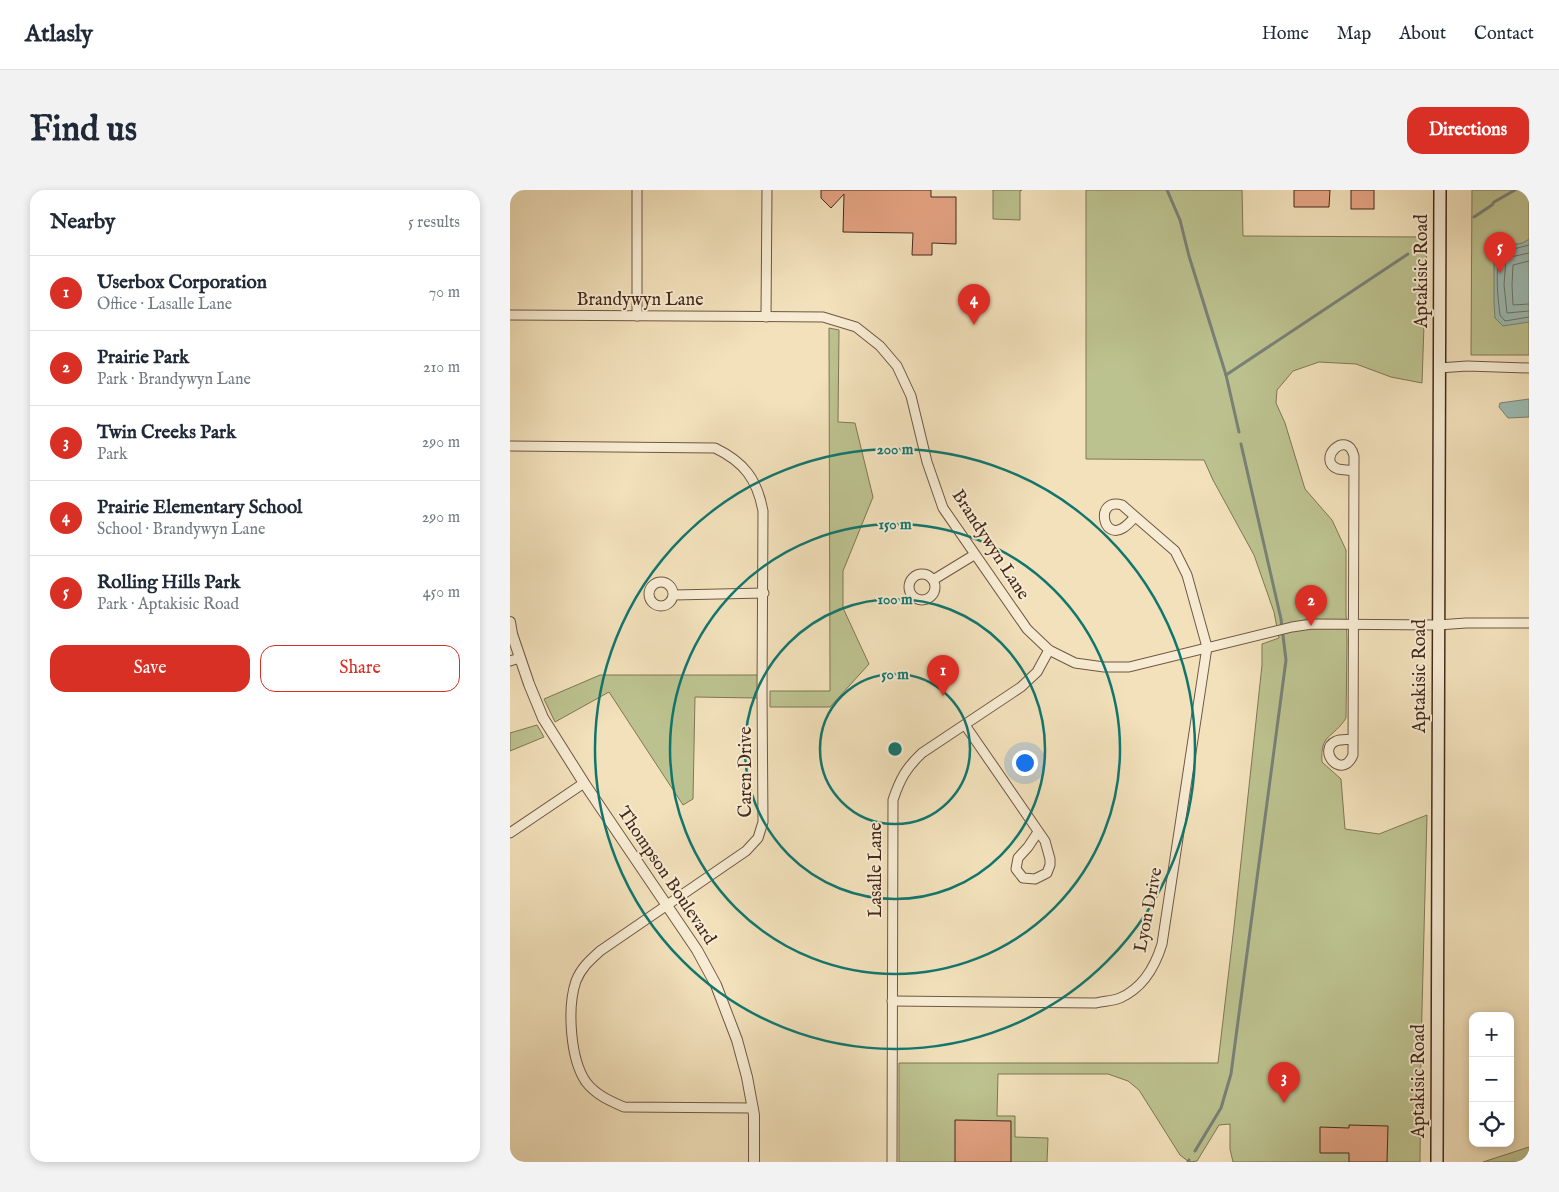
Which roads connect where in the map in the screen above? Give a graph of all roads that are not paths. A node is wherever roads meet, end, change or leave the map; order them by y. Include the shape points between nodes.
1 (637, 190) edge
2 (767, 190) edge
3 (1440, 190) edge
4 (510, 315) edge
5 (637, 316) junction
6 (766, 317) junction
7 (1439, 368) junction
8 (1529, 368) edge
9 (510, 446) edge
10 (1354, 470) dead end
11 (1135, 517) dead end
12 (974, 555) junction
13 (933, 580) dead end
14 (764, 593) junction
15 (674, 594) dead end
16 (510, 622) edge
17 (1529, 623) edge
18 (1438, 625) junction
19 (1354, 626) junction
20 (1207, 647) junction
21 (1049, 650) junction
22 (515, 659) edge
23 (965, 725) junction
24 (1353, 739) dead end
25 (584, 784) junction
26 (1038, 832) junction
27 (510, 833) edge
28 (666, 905) junction
29 (892, 1001) junction
30 (753, 1108) junction
31 (754, 1162) edge
32 (892, 1162) edge
33 (1437, 1162) edge

1 - 5 street
2 - 6 street
3 - 7 main road, Aptakisic Road
4 - 5 street, Brandywyn Lane
5 - 6 street, Brandywyn Lane
6 - 12 street, Brandywyn Lane via 823,317 856,328 880,346 898,366 911,396 927,462 944,508
7 - 8 street
7 - 18 main road, Aptakisic Road
9 - 14 street, Caren Drive via 698,447 715,448 731,456 752,478 760,492
10 - 19 street
11 - 20 street via 1175,551 1182,563
12 - 13 street
12 - 21 street, Brandywyn Lane via 1026,629
14 - 15 street
14 - 28 street, Caren Drive via 763,822 758,838 746,851
16 - 22 street, Thompson Boulevard
17 - 18 street, Brandywyn Lane
18 - 19 street, Brandywyn Lane
18 - 33 main road, Aptakisic Road
19 - 20 street, Brandywyn Lane via 1312,624
19 - 24 street
20 - 21 street, Brandywyn Lane via 1129,667 1104,668 1075,663
20 - 29 street, Lyon Drive via 1162,944 1148,975 1119,999 1096,1003
21 - 23 street, Lasalle Lane via 1037,672 1021,687
22 - 25 street, Thompson Boulevard via 543,718
23 - 26 street
23 - 29 street, Lasalle Lane via 910,764 893,800
25 - 27 street
25 - 28 street, Thompson Boulevard
26 - 26 street via 1016,860 1016,869 1023,878 1040,878 1049,868 1048,850
28 - 30 street, Thompson Boulevard via 716,985 737,1040
28 - 30 street, Caren Drive via 585,964 572,996 572,1044 577,1066 604,1099 624,1107
29 - 32 street, Lasalle Lane
30 - 31 street, Thompson Boulevard

